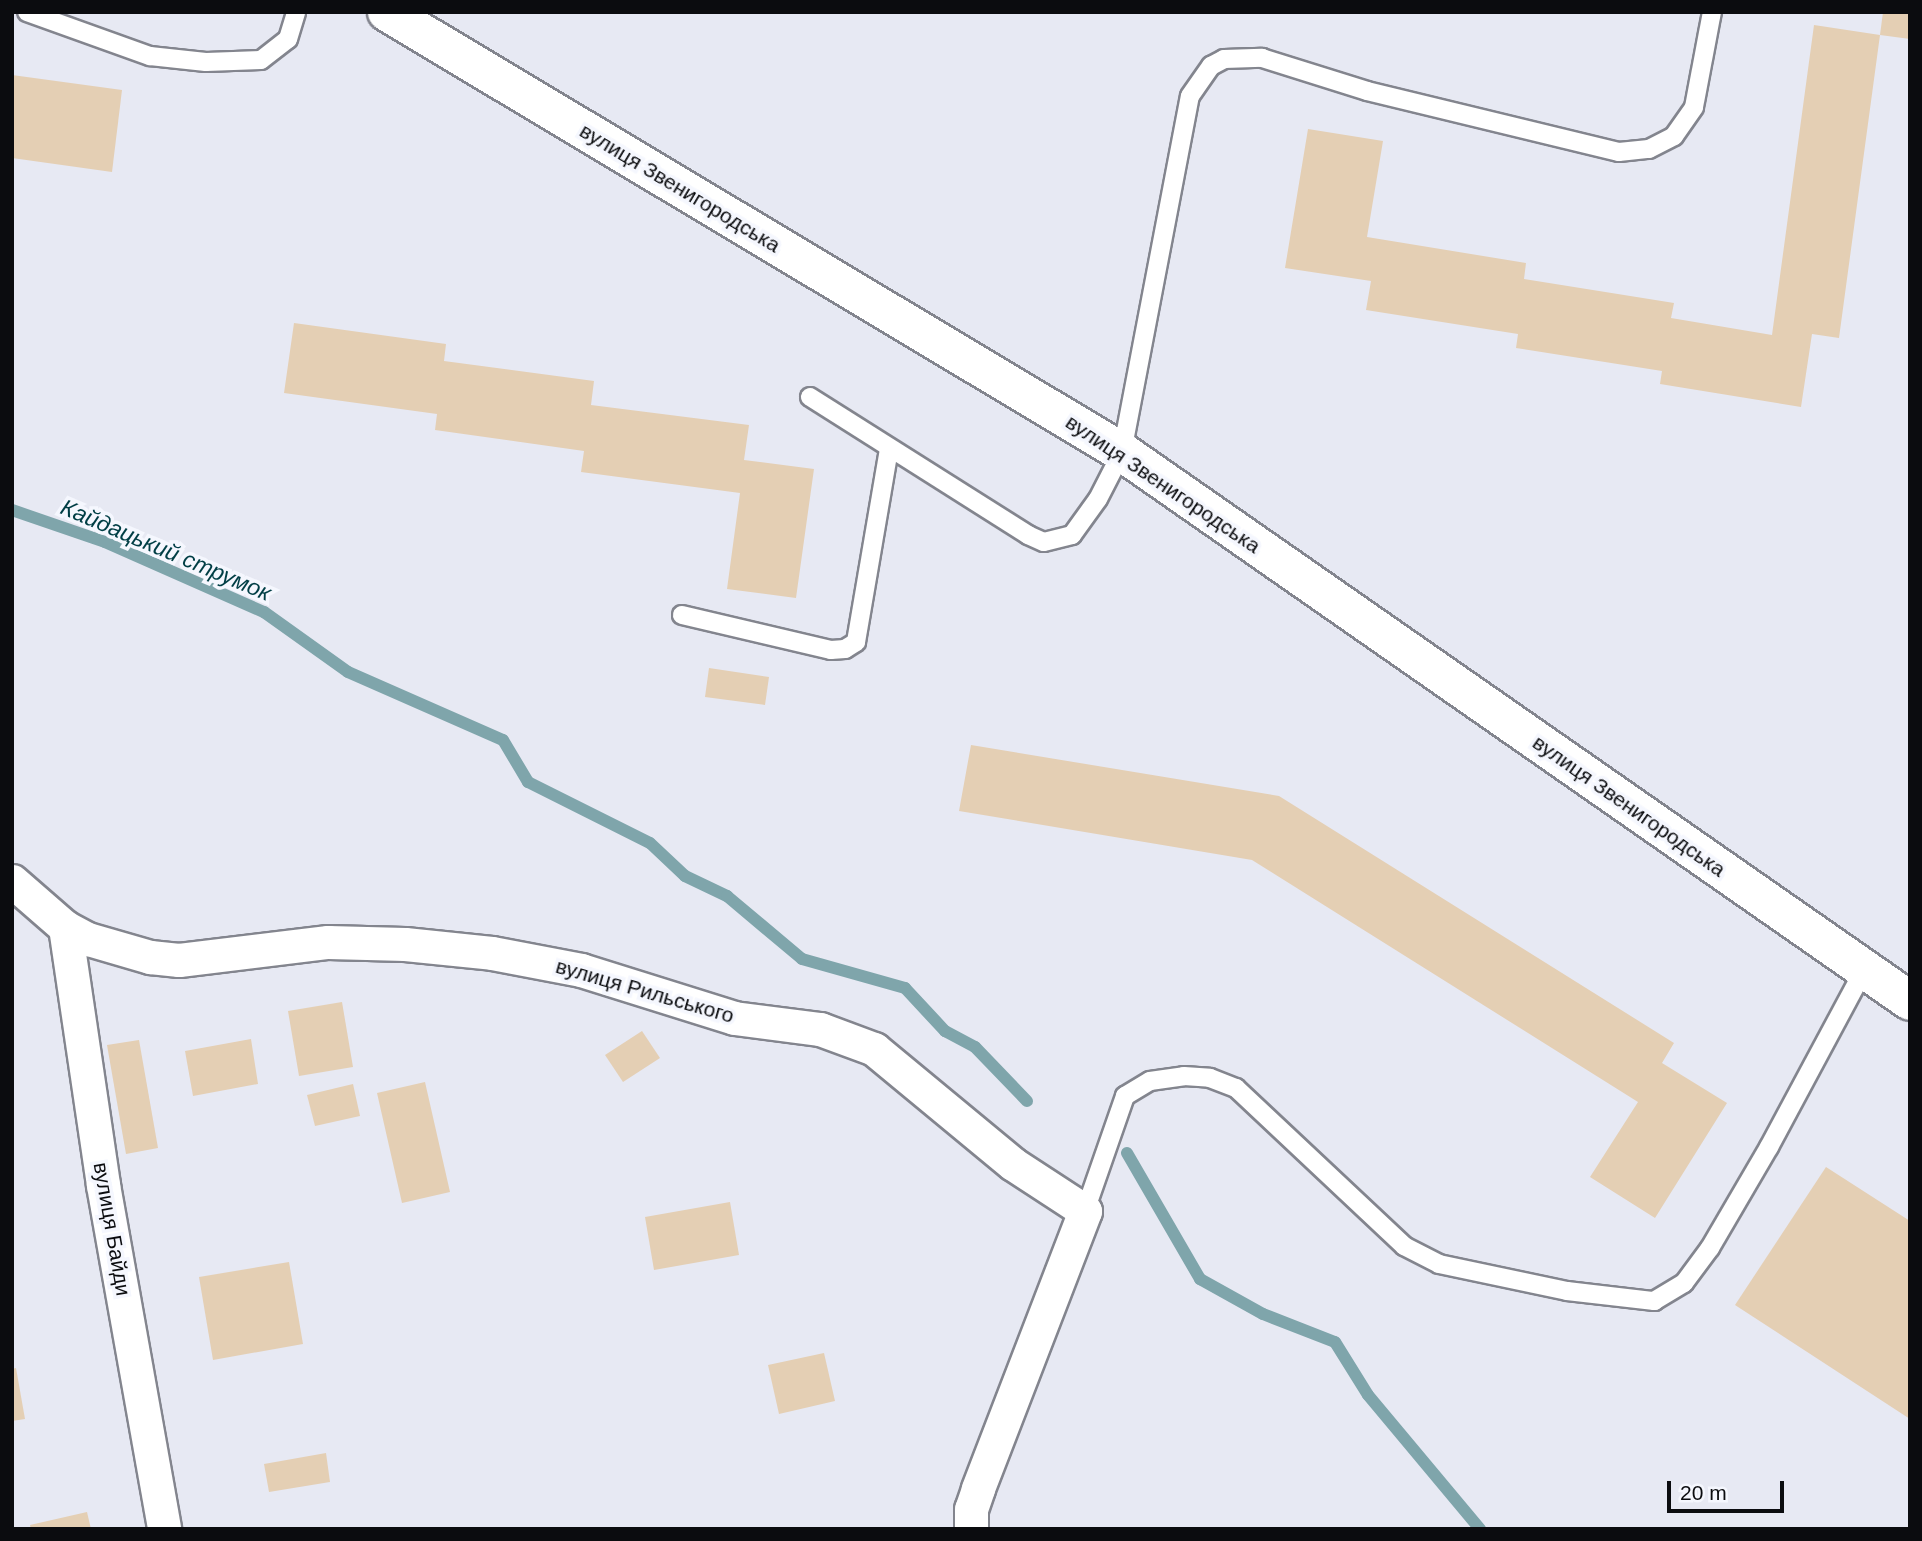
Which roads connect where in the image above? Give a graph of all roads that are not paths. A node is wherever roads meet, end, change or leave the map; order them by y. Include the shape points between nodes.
1 (27, 12) edge
2 (296, 12) edge
3 (387, 12) edge
4 (1712, 12) edge
5 (810, 397) dead end
6 (889, 449) junction
7 (1122, 453) junction
8 (682, 615) dead end
9 (12, 881) edge
10 (65, 928) junction
11 (1864, 970) junction
12 (1910, 1001) edge
13 (1085, 1211) junction
14 (164, 1529) edge
15 (971, 1529) edge

1 - 2 lane via 149,56 206,62 261,61 288,39
3 - 7 street, вулиця Звенигородська
4 - 7 lane via 1694,107 1674,136 1648,149 1619,152 1367,91 1262,58 1224,58 1211,66 1190,96
5 - 6 lane
6 - 7 lane via 1044,542 1072,536
6 - 8 lane via 856,642 831,650
7 - 11 street, вулиця Звенигородська
9 - 10 street, вулиця Рильського
10 - 13 street, вулиця Рильського via 116,948 179,960 328,942 492,953 582,970 734,1018 820,1029 874,1049 1013,1164
10 - 14 street, вулиця Байди via 103,1185
11 - 12 street, вулиця Звенигородська
11 - 13 lane via 1710,1248 1684,1283 1654,1301 1567,1291 1439,1264 1404,1246 1236,1088 1210,1078 1150,1081 1125,1096
13 - 15 street via 978,1489

